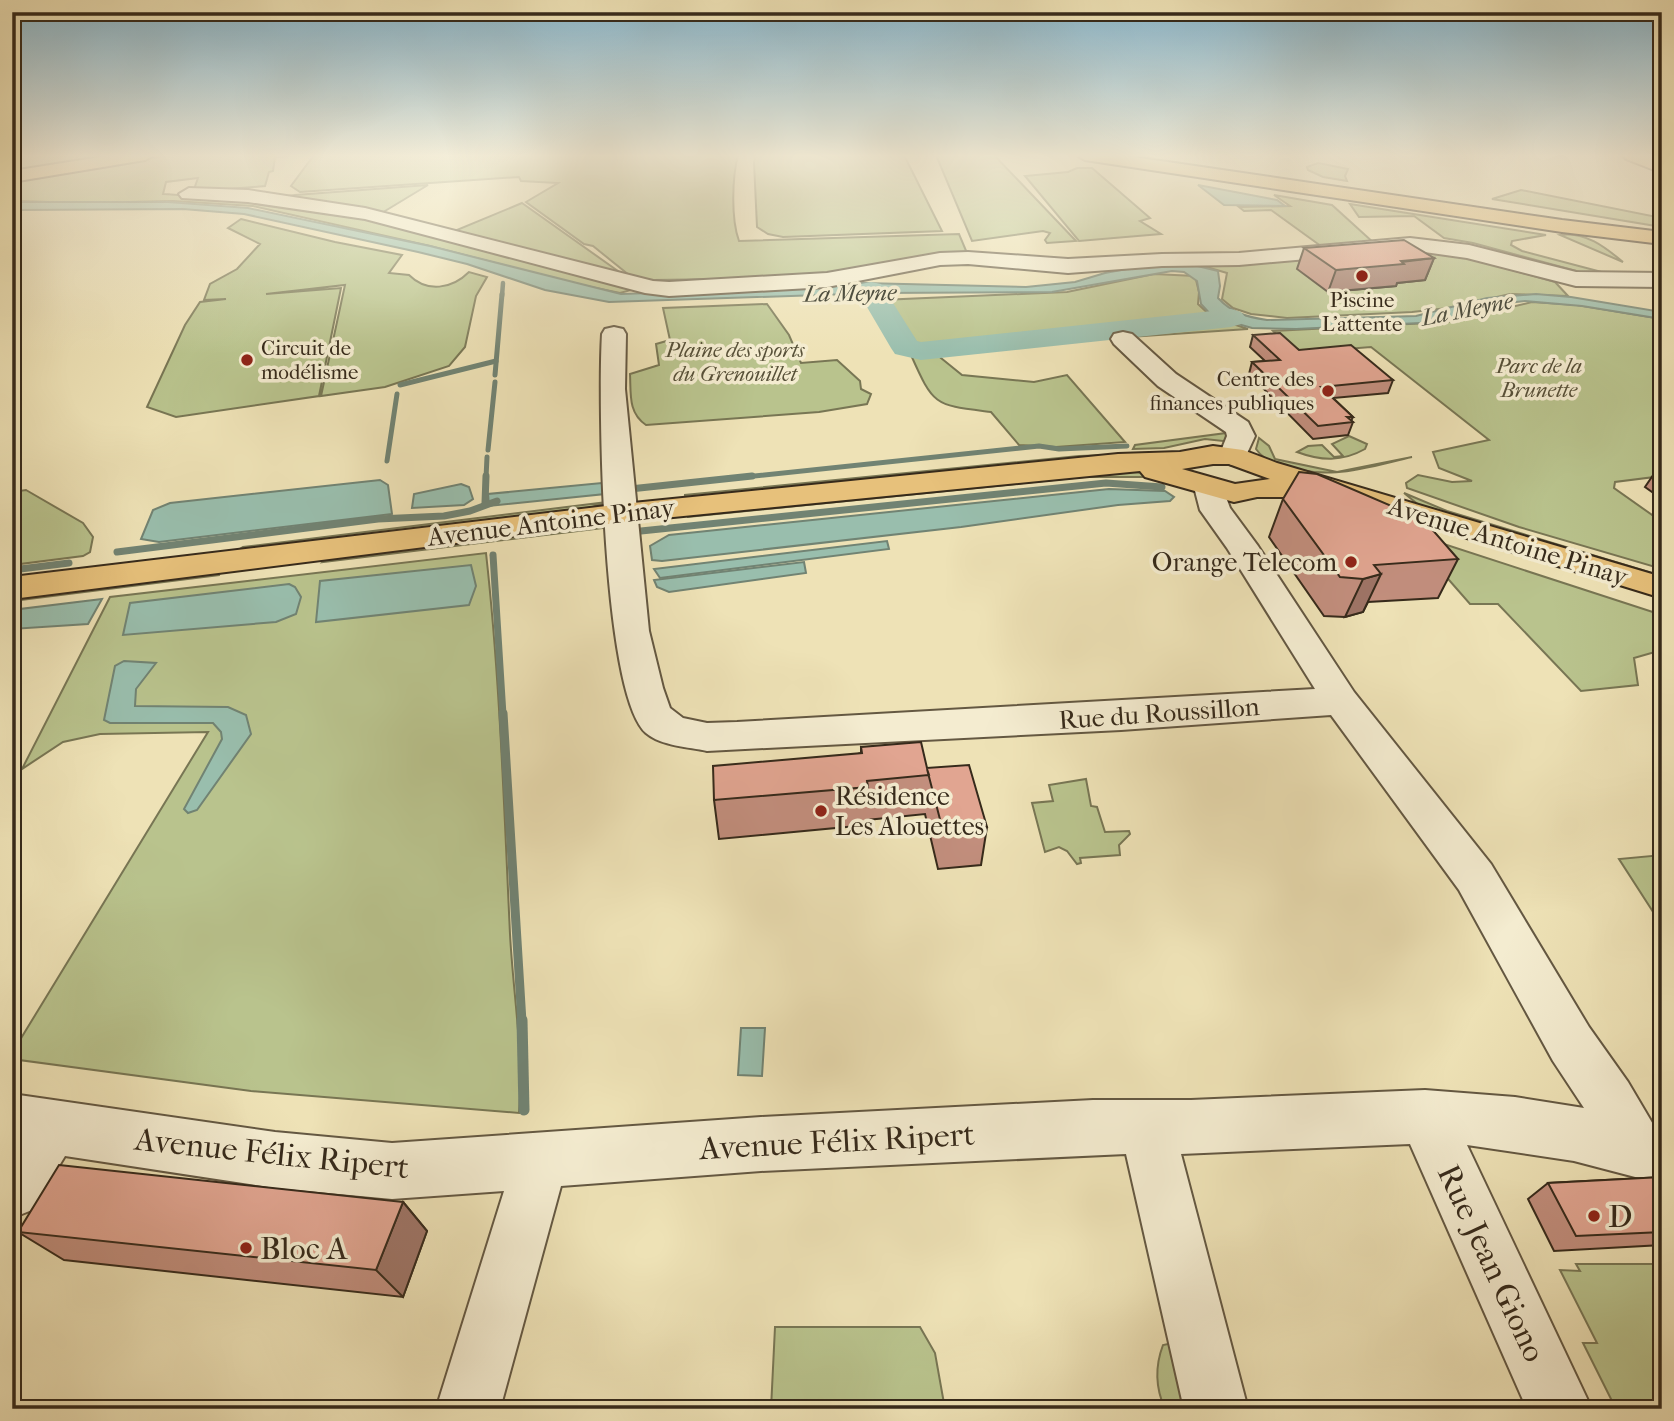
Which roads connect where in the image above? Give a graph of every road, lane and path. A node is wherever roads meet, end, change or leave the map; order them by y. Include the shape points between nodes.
1 (390, 221) edge
2 (1485, 221) edge
3 (1505, 221) edge
4 (1535, 221) edge
5 (1555, 221) edge
6 (1590, 221) edge
7 (1570, 231) junction
8 (1607, 232) junction
9 (1662, 236) edge
10 (1662, 280) edge
11 (614, 334) dead end
12 (1123, 339) dead end
13 (1247, 475) junction
14 (1202, 476) junction
15 (623, 513) junction
16 (1225, 522) junction
17 (12, 588) edge
18 (1662, 588) edge
19 (1340, 701) junction
20 (1425, 1117) junction
21 (32, 1124) edge
22 (1148, 1126) junction
23 (1649, 1152) edge
24 (541, 1160) junction
25 (12, 1190) edge
26 (468, 1409) edge
27 (1216, 1409) edge
28 (1560, 1409) edge

1 - 10 street via 653,288 827,280 940,259 1068,266 1239,259 1410,244 1472,250 1576,279
2 - 7 main road
3 - 7 main road
4 - 8 main road
5 - 9 main road
6 - 9 main road
7 - 8 main road
8 - 9 main road
11 - 15 street, Rue du Roussillon via 612,389
12 - 13 street via 1167,380 1238,428
13 - 14 main road, Avenue Antoine Pinay via 1234,493
13 - 16 street via 1228,505
13 - 18 main road, Avenue Antoine Pinay via 1355,495
14 - 15 main road, Avenue Antoine Pinay via 1090,466
14 - 16 street
15 - 17 main road, Avenue Antoine Pinay
15 - 19 street, Rue du Roussillon via 631,631 644,688 660,723 688,735 993,723
16 - 19 street
19 - 23 street via 1475,877 1571,1044
20 - 22 street, Avenue Félix Ripert
20 - 23 street, Avenue Félix Ripert via 1569,1132
20 - 28 street, Rue Jean Giono
21 - 24 street, Avenue Félix Ripert via 275,1160 392,1171
21 - 25 street
22 - 24 street, Avenue Félix Ripert via 738,1145
22 - 27 street
24 - 26 street

